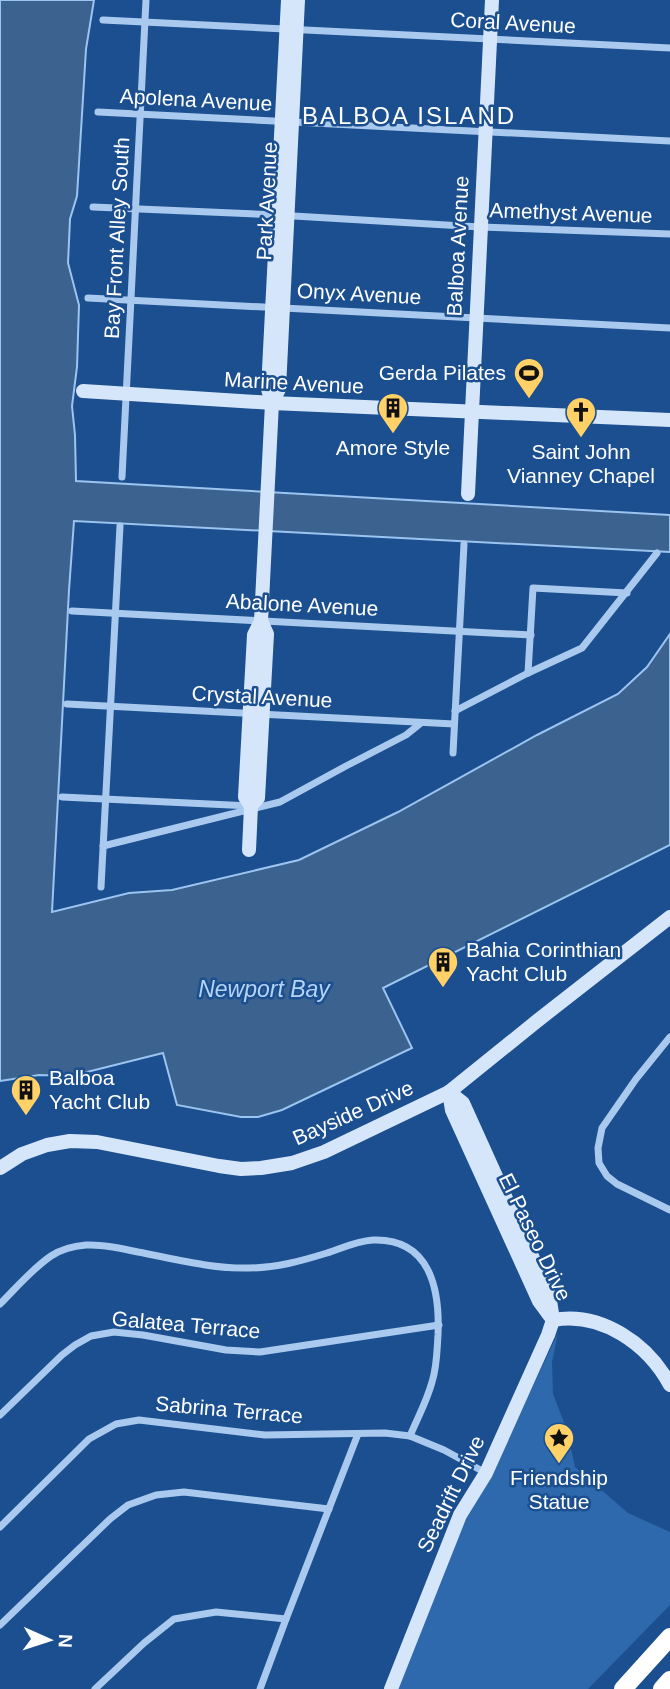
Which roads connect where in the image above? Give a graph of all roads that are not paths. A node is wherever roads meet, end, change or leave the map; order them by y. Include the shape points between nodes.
1 (146, 0) edge
2 (288, 0) edge
3 (298, 0) edge
4 (492, 0) edge
5 (103, 20) dead end
6 (145, 22) junction
7 (291, 30) junction
8 (490, 39) junction
9 (670, 48) edge
10 (98, 112) dead end
11 (140, 115) junction
12 (287, 123) junction
13 (485, 131) junction
14 (670, 141) edge
15 (93, 207) dead end
16 (136, 209) junction
17 (282, 215) junction
18 (480, 227) junction
19 (670, 234) edge
20 (88, 298) dead end
21 (131, 300) junction
22 (278, 308) junction
23 (476, 318) junction
24 (670, 328) edge
25 (83, 391) dead end
26 (127, 395) junction
27 (272, 403) junction
28 (471, 412) junction
29 (670, 420) edge
30 (122, 477) dead end
31 (468, 494) dead end
32 (120, 526) dead end
33 (464, 544) dead end
34 (657, 553) dead end
35 (627, 593) junction
36 (72, 611) dead end
37 (114, 613) junction
38 (261, 621) junction
39 (460, 631) junction
40 (531, 635) junction
41 (528, 673) junction
42 (67, 704) dead end
43 (110, 706) junction
44 (455, 711) junction
45 (255, 715) junction
46 (421, 723) junction
47 (454, 724) junction
48 (453, 753) dead end
49 (62, 797) dead end
50 (105, 799) junction
51 (251, 808) junction
52 (103, 846) junction
53 (248, 850) dead end
54 (101, 887) dead end
55 (670, 917) edge
56 (670, 1037) edge
57 (449, 1092) junction
58 (0, 1168) edge
59 (670, 1210) edge
60 (0, 1304) edge
61 (553, 1320) junction
62 (439, 1325) junction
63 (670, 1385) edge
64 (0, 1415) edge
65 (358, 1434) junction
66 (410, 1436) junction
67 (486, 1473) junction
68 (329, 1509) junction
69 (0, 1527) edge
70 (286, 1619) junction
71 (0, 1625) edge
72 (670, 1637) edge
73 (670, 1680) edge
74 (95, 1689) edge
75 (260, 1689) edge
76 (391, 1689) edge
77 (622, 1689) edge
78 (662, 1689) edge

1 - 6 street, Bay Front Alley South
2 - 7 street, Park Avenue
3 - 7 street, Park Avenue
4 - 8 street, Balboa Avenue
5 - 6 street, Coral Avenue
6 - 7 street, Coral Avenue
6 - 11 street, Bay Front Alley South
7 - 8 street, Coral Avenue
7 - 12 street, Park Avenue
8 - 9 street, Coral Avenue
8 - 13 street, Balboa Avenue
10 - 11 street, Apolena Avenue
11 - 12 street, Apolena Avenue
11 - 16 street, Bay Front Alley South
12 - 13 street, Apolena Avenue
12 - 17 street, Park Avenue
13 - 14 street, Apolena Avenue
13 - 18 street, Balboa Avenue
15 - 16 street, Amethyst Avenue
16 - 17 street, Amethyst Avenue
16 - 21 street, Bay Front Alley South
17 - 18 street, Amethyst Avenue
17 - 22 street, Park Avenue
18 - 19 street, Amethyst Avenue
18 - 23 street, Balboa Avenue
20 - 21 street, Onyx Avenue
21 - 22 street, Onyx Avenue
21 - 26 street, Bay Front Alley South
22 - 23 street, Onyx Avenue
22 - 27 street, Park Avenue via 279,389
23 - 24 street, Onyx Avenue
23 - 28 street, Balboa Avenue
25 - 26 street, Marine Avenue
26 - 27 street, Marine Avenue
26 - 30 street, Bay Front Alley South
27 - 28 street, Marine Avenue
27 - 38 street, Park Avenue
28 - 29 street, Marine Avenue
28 - 31 street, Balboa Avenue
32 - 37 street
33 - 39 street
34 - 35 street
35 - 40 street via 533,588
35 - 41 street via 582,648
36 - 37 street, Abalone Avenue
37 - 38 street, Abalone Avenue
37 - 43 street
38 - 39 street, Abalone Avenue
38 - 45 street, Park Avenue via 267,634
39 - 40 street, Abalone Avenue
39 - 44 street
40 - 41 street
41 - 44 street
42 - 43 street, Crystal Avenue
43 - 45 street, Crystal Avenue
43 - 50 street
44 - 47 street
45 - 46 street, Crystal Avenue
45 - 51 street, Park Avenue via 258,798
46 - 47 street, Crystal Avenue
46 - 51 street via 280,802
47 - 48 street
49 - 50 street
50 - 51 street
50 - 52 street
51 - 52 street
51 - 53 street, Park Avenue
52 - 54 street
55 - 57 street, Bayside Drive
56 - 59 street via 602,1128 598,1148 599,1163 607,1176
57 - 58 street, Bayside Drive via 292,1163 241,1169 70,1141 47,1144
57 - 61 street, El Paseo Drive via 452,1110 539,1301
60 - 62 street via 51,1256 67,1248 111,1246 225,1268 250,1268 302,1261 373,1240 402,1245 422,1259 433,1280
61 - 63 street via 583,1320 616,1330 645,1352
61 - 67 street, Seadrift Drive
62 - 64 street, Galatea Terrace via 260,1352 114,1332 91,1336 62,1356
62 - 66 street via 432,1382
65 - 66 street, Sabrina Terrace
65 - 68 street
65 - 69 street, Sabrina Terrace via 265,1435 139,1420 116,1424 89,1439
66 - 67 street, Sabrina Terrace
67 - 76 street, Seadrift Drive via 460,1515
68 - 70 street
68 - 71 street via 184,1492 156,1495 128,1505 110,1519
70 - 74 street via 216,1612 174,1619
70 - 75 street
72 - 77 highway
73 - 78 highway

